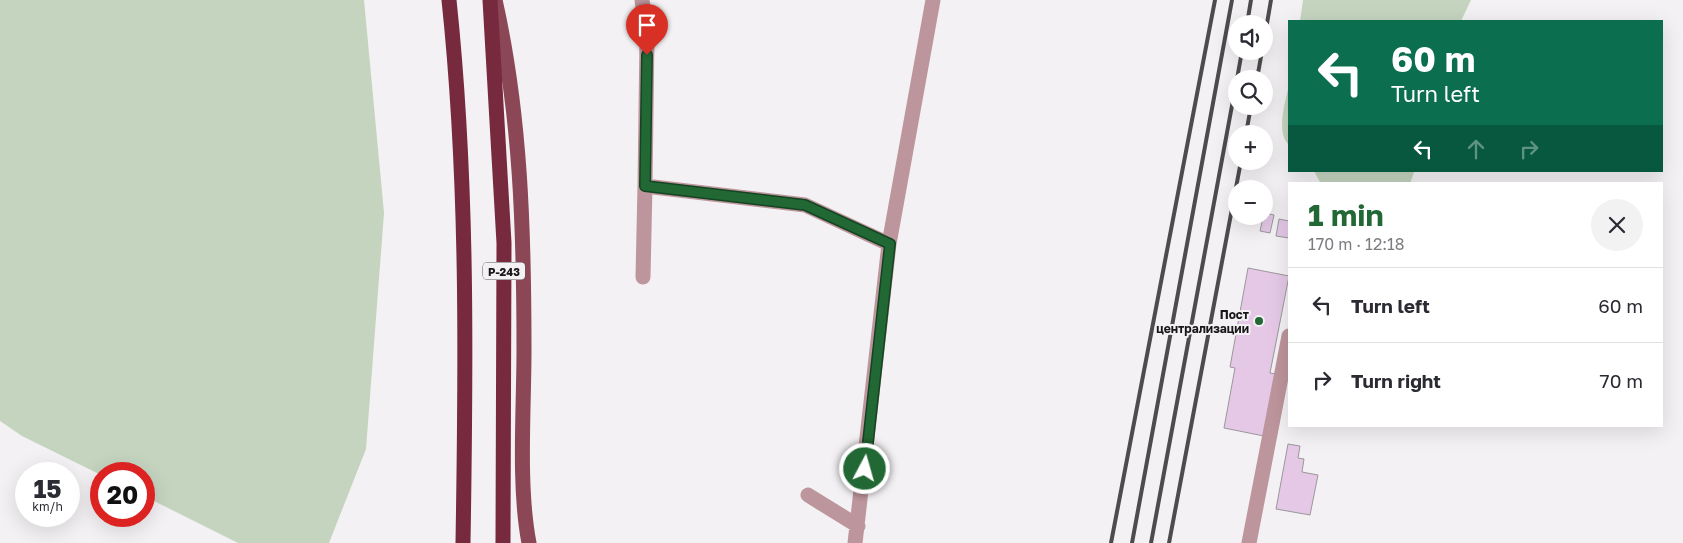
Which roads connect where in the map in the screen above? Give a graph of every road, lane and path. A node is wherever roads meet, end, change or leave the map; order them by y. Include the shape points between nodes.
1 (449, 0) edge
2 (490, 0) edge
3 (495, 0) edge
4 (642, 0) edge
5 (933, 0) edge
6 (645, 186) junction
7 (890, 244) junction
8 (643, 277) dead end
9 (1288, 341) edge
10 (808, 495) dead end
11 (858, 526) junction
12 (463, 543) edge
13 (503, 543) edge
14 (530, 543) edge
15 (855, 543) edge
16 (1249, 543) edge

1 - 12 highway via 464,245
2 - 13 highway, Р-243 via 504,243
3 - 14 main road via 514,101 520,188 524,484
4 - 6 lane via 647,36
5 - 7 lane
6 - 7 lane via 805,205
6 - 8 lane
7 - 11 lane
9 - 16 lane
10 - 11 lane
11 - 15 lane

